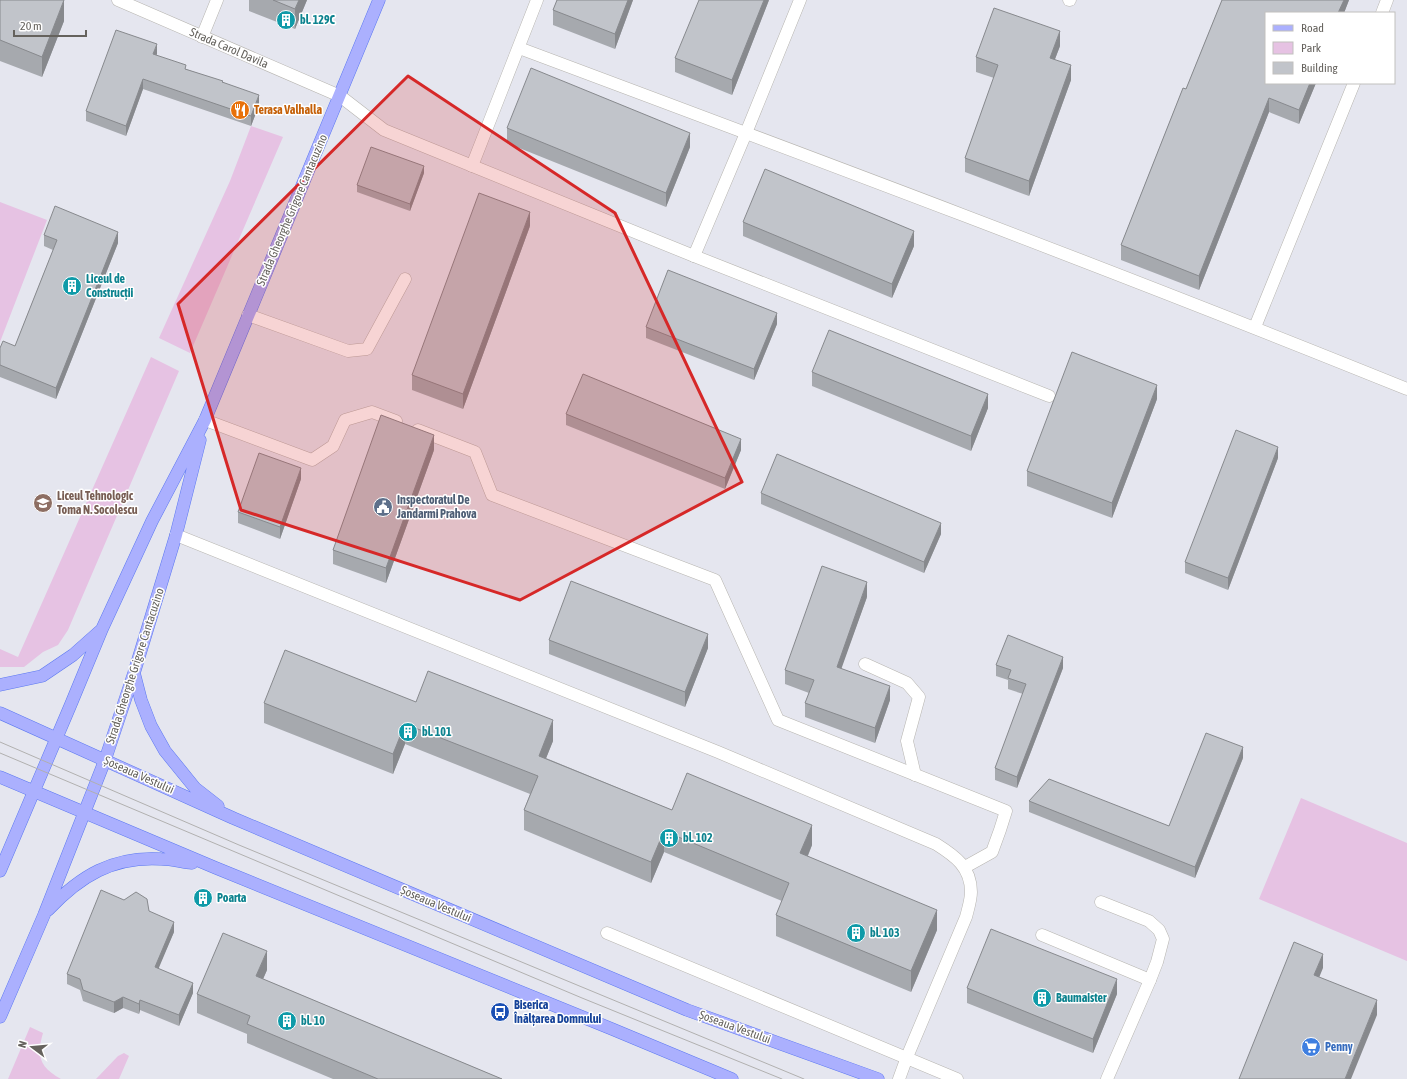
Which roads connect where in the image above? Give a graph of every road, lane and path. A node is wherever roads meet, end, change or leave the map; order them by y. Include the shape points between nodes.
1 (118, 0) edge
2 (217, 0) edge
3 (379, 0) edge
4 (537, 0) edge
5 (800, 0) edge
6 (1387, 0) edge
7 (1382, 12) edge
8 (202, 38) junction
9 (519, 48) junction
10 (1354, 84) edge
11 (340, 96) junction
12 (746, 133) junction
13 (472, 166) junction
14 (694, 256) junction
15 (405, 279) dead end
16 (248, 315) junction
17 (1254, 327) junction
18 (1407, 389) edge
19 (1049, 396) dead end
20 (205, 420) junction
21 (176, 535) junction
22 (102, 628) junction
23 (865, 664) dead end
24 (134, 672) junction
25 (0, 685) edge
26 (0, 713) edge
27 (57, 738) junction
28 (105, 760) junction
29 (914, 775) junction
30 (0, 777) edge
31 (34, 792) junction
32 (84, 813) junction
33 (233, 818) junction
34 (210, 866) junction
35 (965, 867) junction
36 (0, 871) edge
37 (1101, 902) dead end
38 (44, 915) junction
39 (607, 933) dead end
40 (1042, 935) dead end
41 (1150, 980) junction
42 (0, 1017) edge
43 (907, 1057) junction
44 (732, 1079) edge
45 (878, 1079) edge
46 (899, 1079) edge
47 (957, 1079) edge
48 (1107, 1079) edge

1 - 8 street, Strada Carol Davila
2 - 8 street
3 - 11 main road, Strada Gheorghe Grigore Cantacuzino
4 - 9 street
5 - 12 street
6 - 7 street
8 - 11 street, Strada Carol Davila
9 - 12 street
9 - 13 street
10 - 17 street
11 - 13 street, Strada Carol Davila via 384,130
11 - 16 main road, Strada Gheorghe Grigore Cantacuzino
12 - 14 street
12 - 17 street
13 - 14 street, Strada Carol Davila
14 - 19 street, Strada Carol Davila
15 - 16 street via 367,349 348,351
16 - 20 main road, Strada Gheorghe Grigore Cantacuzino
17 - 18 street
20 - 21 main road, Strada Gheorghe Grigore Cantacuzino
20 - 22 main road, Strada Gheorghe Grigore Cantacuzino via 152,521
20 - 29 street via 312,460 333,446 345,420 372,412 475,452 492,495 715,580 778,720
21 - 24 main road, Strada Gheorghe Grigore Cantacuzino
21 - 35 street via 718,752 936,844
22 - 25 main road via 73,655 42,676
22 - 27 main road, Strada Gheorghe Grigore Cantacuzino
23 - 29 street via 907,683 919,697 907,741
24 - 28 main road, Strada Gheorghe Grigore Cantacuzino
24 - 33 main road via 151,726 165,751 195,788
26 - 27 main road, Șoseaua Vestului
27 - 28 main road, Șoseaua Vestului
27 - 31 main road, Strada Gheorghe Grigore Cantacuzino
28 - 32 main road, Strada Gheorghe Grigore Cantacuzino
28 - 33 main road, Șoseaua Vestului
29 - 35 street via 1006,811 992,852
30 - 31 main road
31 - 32 main road
31 - 36 main road, Strada Gheorghe Grigore Cantacuzino
32 - 34 main road
32 - 38 main road, Strada Gheorghe Grigore Cantacuzino
33 - 45 main road, Șoseaua Vestului via 687,1010
34 - 38 main road via 162,859 118,863 89,875 64,892
34 - 44 main road
35 - 43 street via 971,893 966,917
37 - 41 street via 1149,921 1160,930 1163,939
38 - 42 main road, Strada Gheorghe Grigore Cantacuzino
39 - 43 street
40 - 41 street
41 - 48 street
43 - 46 street
43 - 47 street

